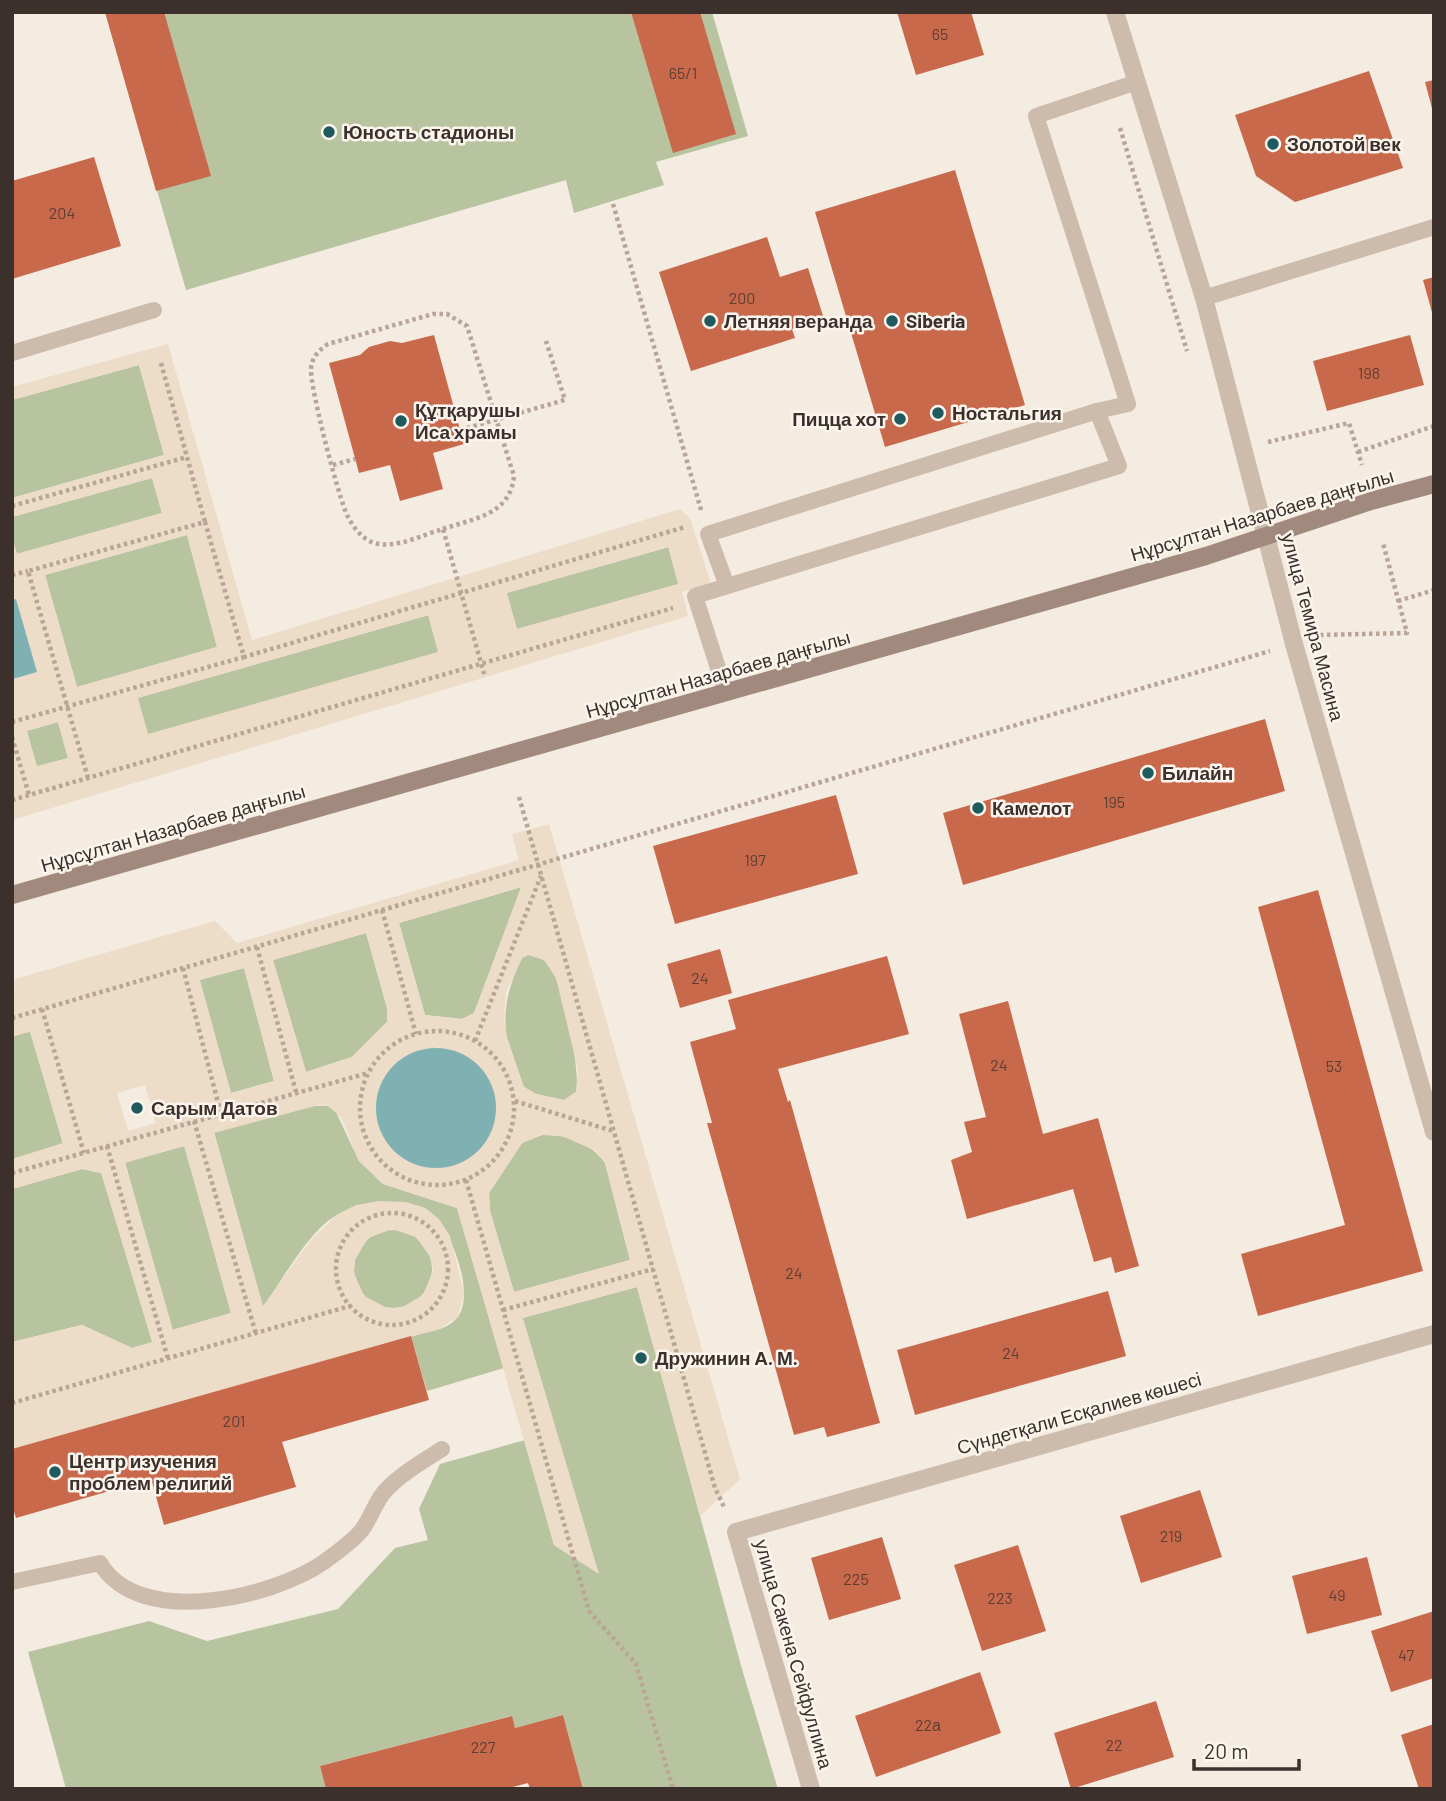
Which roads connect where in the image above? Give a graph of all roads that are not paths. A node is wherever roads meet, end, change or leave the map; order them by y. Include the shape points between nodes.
1 (1115, 12) edge
2 (1137, 82) junction
3 (1434, 227) edge
4 (1203, 298) junction
5 (154, 310) dead end
6 (12, 353) edge
7 (1097, 411) junction
8 (1434, 484) edge
9 (1266, 535) junction
10 (727, 586) junction
11 (726, 693) junction
12 (12, 895) edge
13 (1434, 1132) edge
14 (1434, 1334) edge
15 (442, 1449) dead end
16 (736, 1532) joint
17 (12, 1582) edge
18 (811, 1789) edge

1 - 2 street, улица Темира Масина
2 - 4 street, улица Темира Масина
2 - 7 lane via 1036,116 1128,404
3 - 4 lane
4 - 9 street, улица Темира Масина
5 - 6 lane
7 - 10 lane via 708,534
7 - 10 lane via 1119,466
8 - 9 main road, Нұрсұлтан Назарбаев даңғылы
9 - 11 main road, Нұрсұлтан Назарбаев даңғылы
9 - 13 street, улица Темира Масина
10 - 11 lane via 695,596
11 - 12 main road, Нұрсұлтан Назарбаев даңғылы
14 - 16 street, Сүндетқали Есқалиев көшесі
15 - 17 lane via 383,1492 361,1531 323,1563 242,1594 219,1601 165,1601 123,1589 100,1563
16 - 18 street, улица Сакена Сейфуллина

